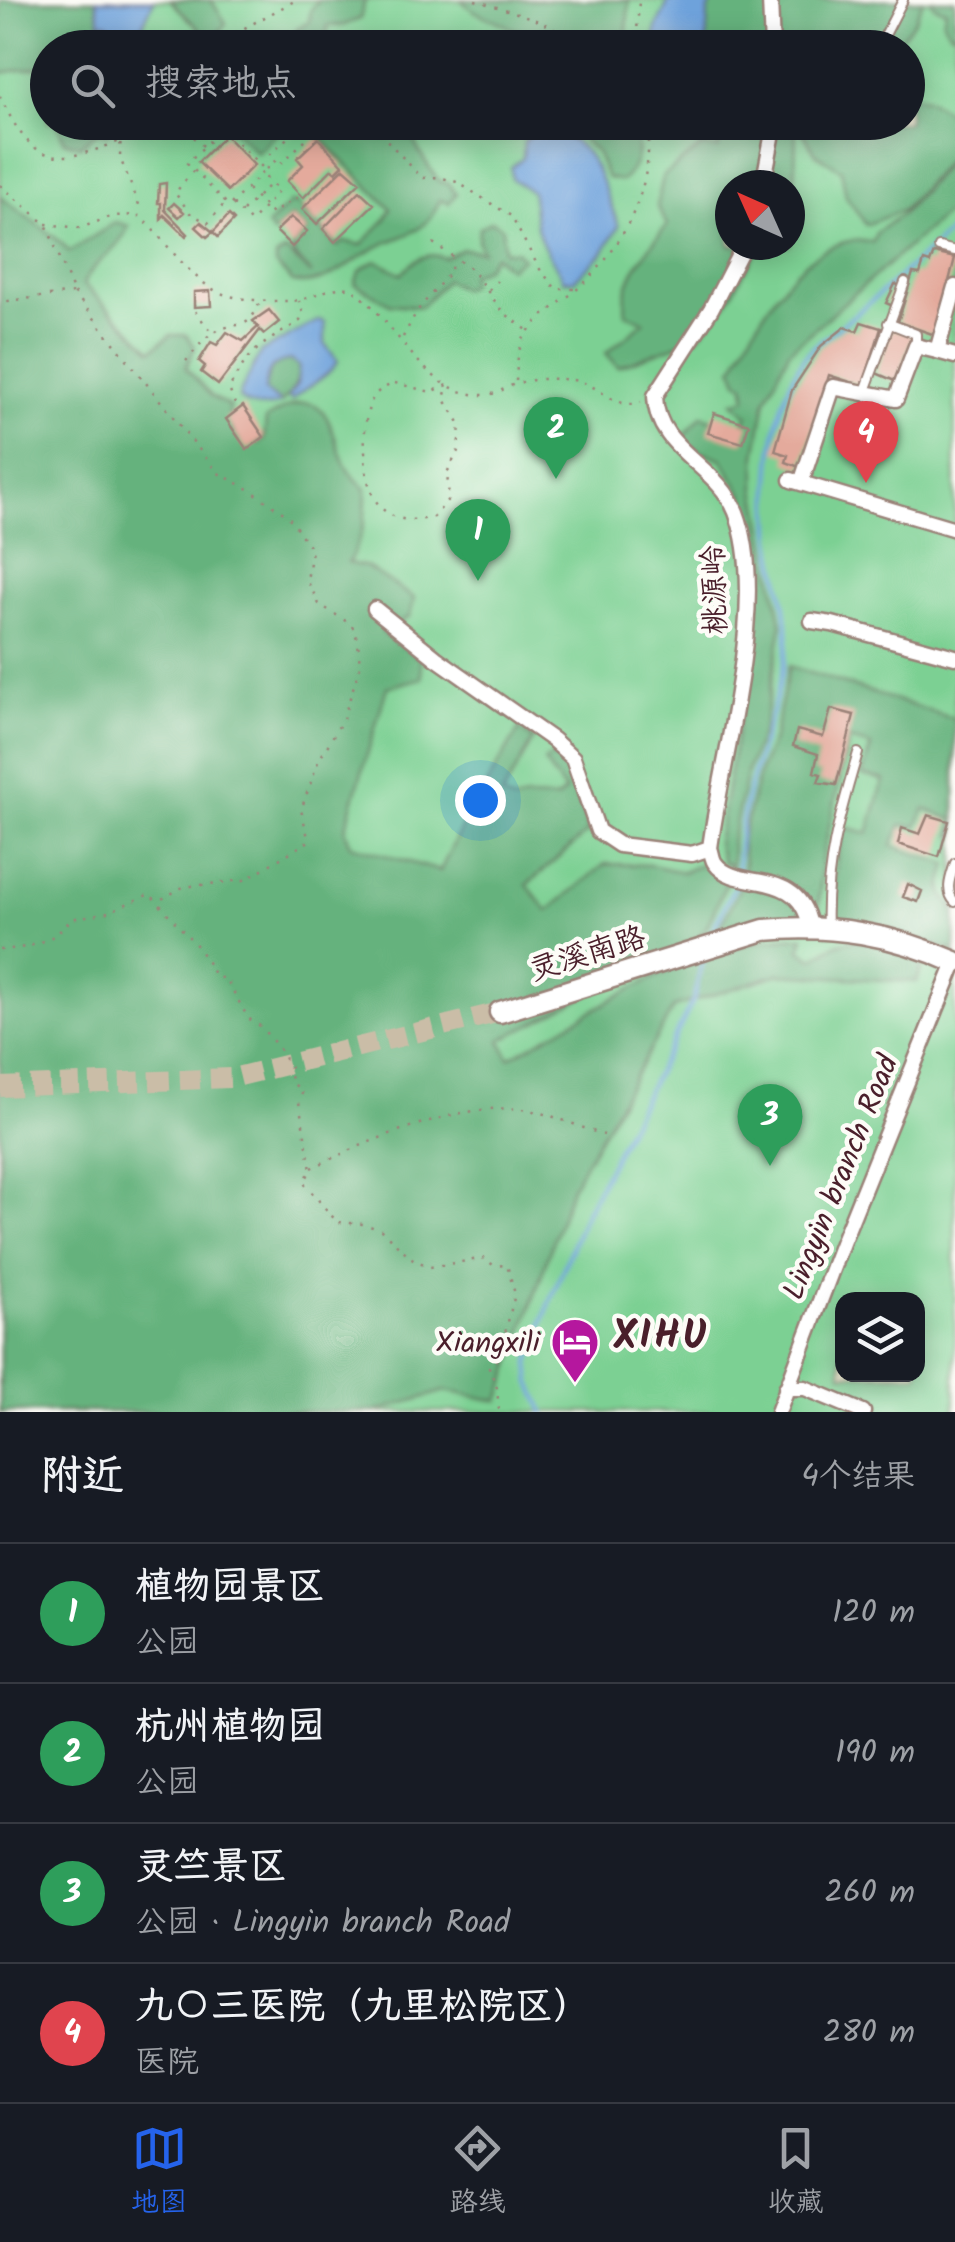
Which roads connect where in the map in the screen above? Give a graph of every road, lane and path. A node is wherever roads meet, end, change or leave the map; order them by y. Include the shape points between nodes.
1 (296, 0) edge
2 (474, 0) edge
3 (640, 0) edge
4 (770, 0) edge
5 (903, 0) edge
6 (241, 30) edge
7 (559, 30) edge
8 (638, 30) edge
9 (771, 30) edge
10 (887, 30) edge
11 (0, 96) edge
12 (197, 140) edge
13 (211, 140) edge
14 (234, 140) edge
15 (285, 140) edge
16 (304, 140) edge
17 (386, 140) edge
18 (647, 140) edge
19 (771, 140) edge
20 (120, 142) joint
21 (204, 147) junction
22 (276, 160) junction
23 (194, 170) junction
24 (766, 170) edge
25 (263, 172) junction
26 (272, 184) junction
27 (0, 185) edge
28 (247, 188) junction
29 (257, 198) junction
30 (300, 198) dead end
31 (226, 202) junction
32 (232, 203) junction
33 (265, 206) junction
34 (242, 212) junction
35 (138, 215) junction
36 (46, 224) junction
37 (433, 243) dead end
38 (939, 247) dead end
39 (955, 252) edge
40 (452, 258) junction
41 (736, 260) edge
42 (498, 281) dead end
43 (906, 282) dead end
44 (955, 287) edge
45 (578, 289) junction
46 (488, 291) junction
47 (74, 293) junction
48 (261, 299) junction
49 (299, 299) junction
50 (0, 302) edge
51 (196, 311) dead end
52 (888, 323) junction
53 (528, 331) junction
54 (212, 332) junction
55 (402, 338) junction
56 (916, 346) junction
57 (938, 351) junction
58 (955, 356) edge
59 (186, 361) dead end
60 (516, 383) junction
61 (448, 385) junction
62 (864, 394) junction
63 (654, 396) junction
64 (235, 404) dead end
65 (955, 530) edge
66 (374, 609) dead end
67 (812, 622) dead end
68 (955, 657) edge
69 (858, 752) dead end
70 (710, 848) junction
71 (955, 863) edge
72 (158, 901) junction
73 (955, 902) edge
74 (818, 927) junction
75 (0, 950) edge
76 (955, 963) edge
77 (500, 1012) tunnel mouth
78 (604, 1135) dead end
79 (311, 1169) junction
80 (786, 1388) junction
81 (498, 1412) edge
82 (778, 1412) edge
83 (863, 1412) edge

1 - 6 path
2 - 7 path
3 - 8 path
4 - 9 street
5 - 10 lane
11 - 20 path via 32,148 50,157
12 - 21 path
13 - 21 path
14 - 25 path
15 - 22 path via 270,154
16 - 22 path via 281,164
17 - 45 path via 422,178 457,182 511,216 556,289
18 - 45 path via 632,214 601,266
19 - 24 street
20 - 35 path
21 - 23 path via 187,163
22 - 25 path
23 - 31 path
23 - 31 path via 175,193 181,203 208,223
25 - 26 path
25 - 28 path
26 - 29 path
26 - 33 path via 279,191
27 - 36 path
28 - 29 path
28 - 32 path
29 - 33 path
29 - 34 path
30 - 33 path via 272,214
31 - 32 path
32 - 34 path
33 - 34 path via 251,222
35 - 36 path via 80,228
35 - 48 path via 209,287
36 - 47 path
37 - 40 path
38 - 39 lane
40 - 46 path
40 - 55 path via 452,271
41 - 63 street
42 - 46 path
43 - 52 lane
44 - 57 street
45 - 53 path
46 - 53 path
47 - 50 path
47 - 72 path via 218,473 288,516 312,550 307,580 319,604 352,625 358,641 360,667 344,720 318,762 301,810 309,842 244,880 182,887
48 - 49 path
48 - 54 path via 242,326
49 - 55 path via 350,288
49 - 64 path via 300,321 264,341 234,378 229,389
51 - 54 path
52 - 56 lane via 916,334
52 - 62 lane
53 - 60 path
54 - 59 path
55 - 61 path
56 - 57 street
56 - 62 street via 896,399
57 - 58 street
60 - 61 path via 481,396
60 - 63 path via 577,380 626,406
61 - 61 path via 431,392 395,382 370,406 364,435 369,486 376,504 399,519 434,517 446,504 446,473 458,451 460,424 444,398
62 - 65 street via 833,386 796,482
63 - 70 street, 桃源岭 via 658,420 673,442 714,477 736,512 747,568 743,664
66 - 70 street via 573,758 598,830 620,845 692,854
67 - 68 street
69 - 74 lane via 830,851
70 - 74 street via 716,864 730,873 790,890
71 - 73 lane via 949,882
72 - 75 path via 150,894 71,919 37,945
72 - 79 path via 292,1071 290,1079 302,1093 298,1102
74 - 76 main road via 892,937
74 - 77 main road, 灵溪南路 via 764,930
76 - 80 street, Lingyin branch Road
78 - 79 path via 523,1109 487,1110 422,1123
79 - 81 path via 304,1184 337,1222 380,1230 430,1267 485,1258 506,1265 515,1294 490,1367
80 - 82 street, Lingyin branch Road
80 - 83 street via 805,1388

